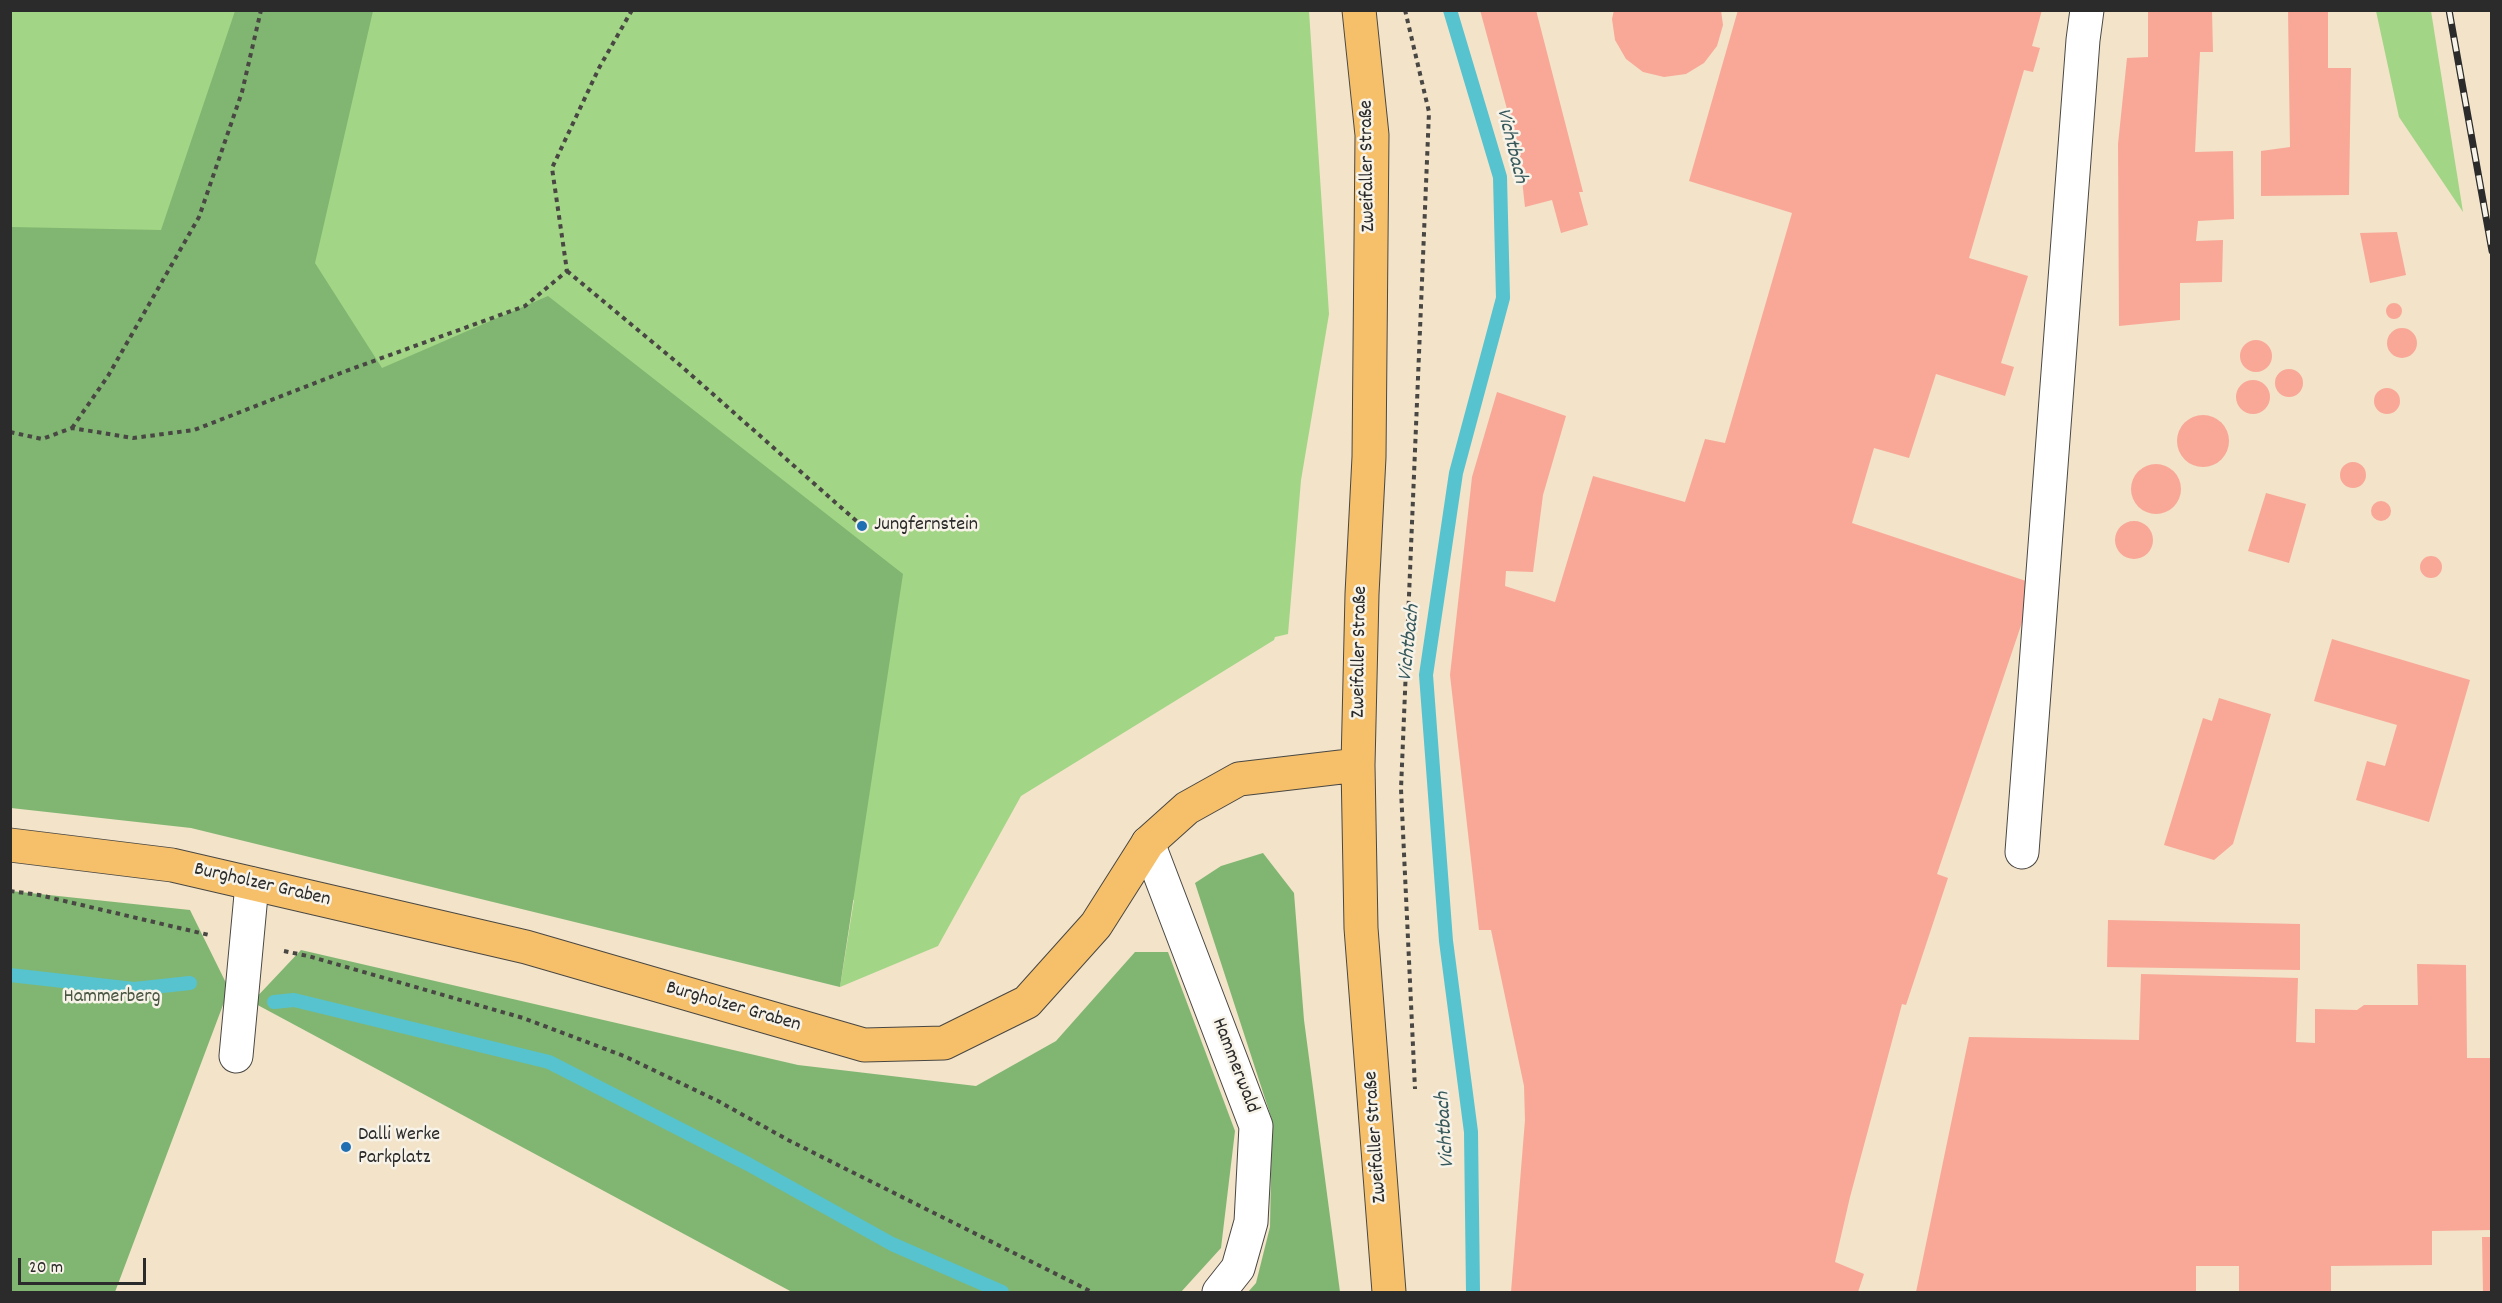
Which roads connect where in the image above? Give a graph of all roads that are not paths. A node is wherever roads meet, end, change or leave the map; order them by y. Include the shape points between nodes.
1 (1359, 10) edge
2 (2087, 10) edge
3 (1358, 765) junction
4 (1148, 843) junction
5 (10, 845) edge
6 (2022, 852) dead end
7 (252, 884) junction
8 (236, 1056) dead end
9 (1219, 1293) edge
10 (1389, 1293) edge

1 - 3 main road, Zweifaller Straße via 1372,135 1369,457
2 - 6 street
3 - 4 main road, Burgholzer Graben via 1239,779 1187,808
3 - 10 main road, Zweifaller Straße via 1361,928
4 - 7 main road, Burgholzer Graben via 1096,926 1028,1002 944,1043 864,1045 526,947
4 - 9 street, Hammerwald via 1256,1126 1251,1222 1238,1268
5 - 7 main road, Burgholzer Graben via 172,865
7 - 8 street

